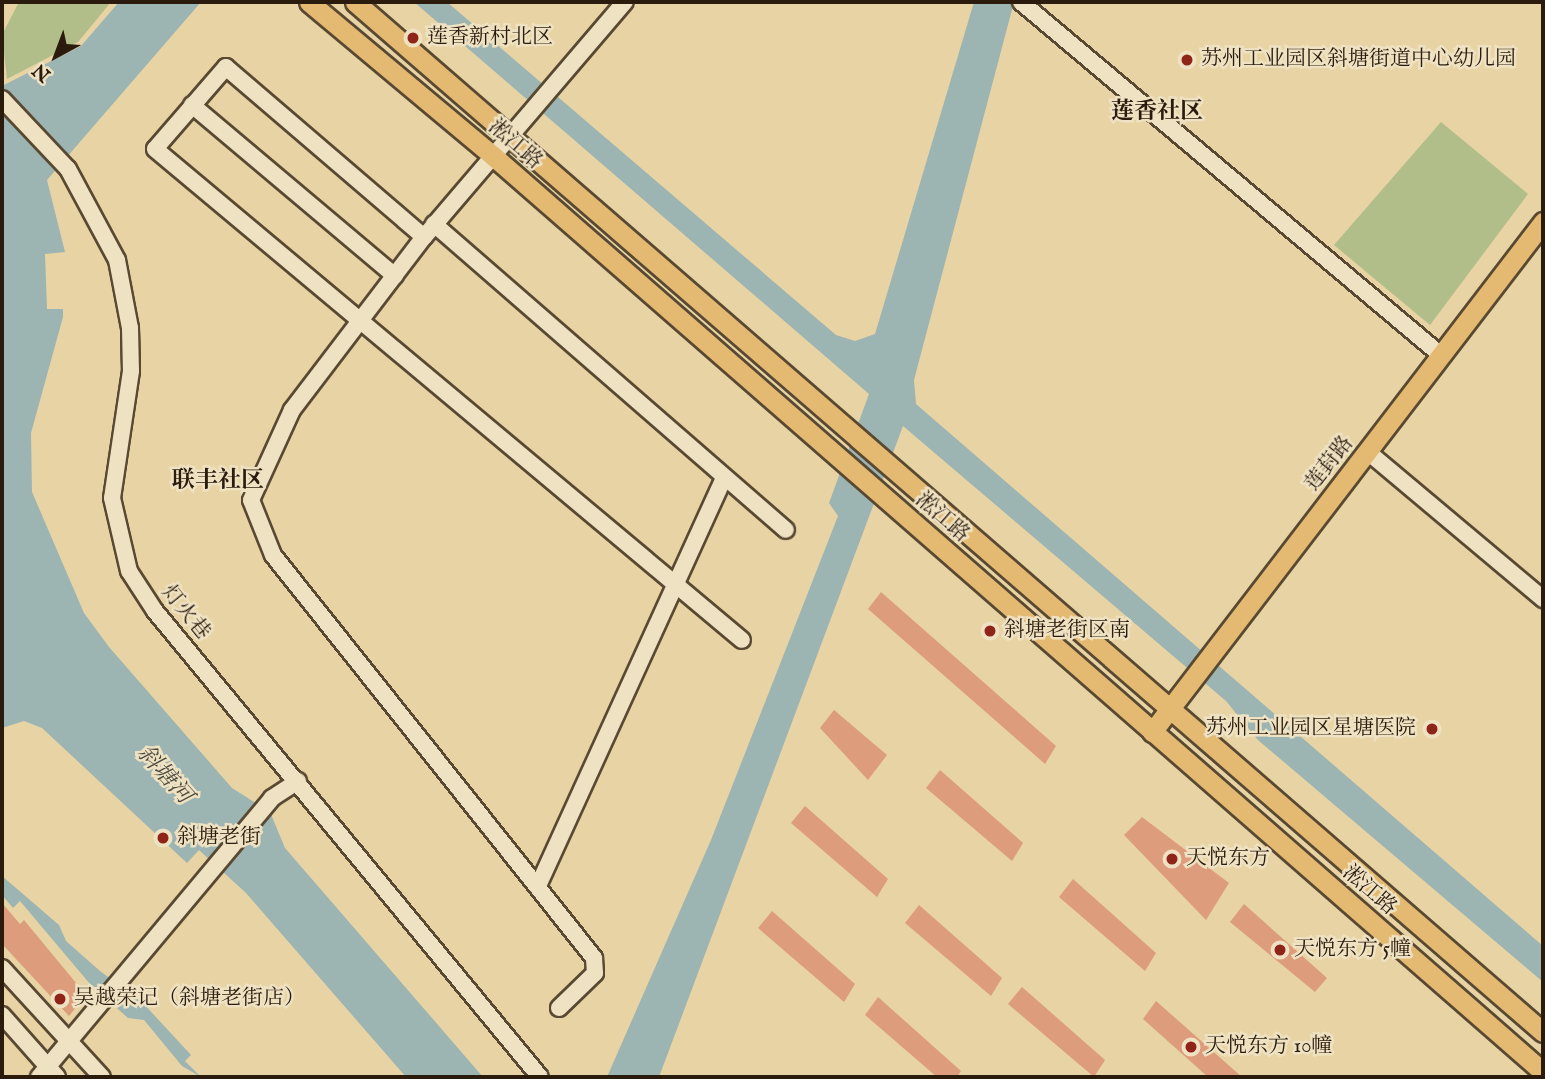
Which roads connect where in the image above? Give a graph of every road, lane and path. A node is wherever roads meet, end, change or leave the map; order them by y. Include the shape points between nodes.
1 (309, 2) edge
2 (355, 2) edge
3 (625, 2) edge
4 (1022, 2) edge
5 (1046, 2) edge
6 (1040, 17) junction
7 (2, 99) edge
8 (192, 105) junction
9 (512, 133) junction
10 (492, 155) junction
11 (1543, 222) edge
12 (429, 230) junction
13 (395, 276) junction
14 (363, 320) junction
15 (1442, 356) junction
16 (1368, 452) junction
17 (724, 478) junction
18 (786, 530) dead end
19 (673, 582) junction
20 (1543, 599) edge
21 (742, 640) dead end
22 (1171, 709) junction
23 (1152, 732) junction
24 (298, 781) junction
25 (538, 887) junction
26 (2, 968) edge
27 (559, 1008) dead end
28 (2, 1015) edge
29 (1543, 1032) edge
30 (66, 1045) junction
31 (48, 1071) edge
32 (1543, 1072) edge
33 (102, 1077) edge
34 (540, 1077) edge

1 - 10 main road, 淞江路
2 - 9 main road, 淞江路
3 - 9 street
4 - 6 street
5 - 6 street
6 - 15 street
7 - 24 street, 灯火巷 via 68,169 117,260 128,316 131,371 113,474 121,550 155,611
8 - 12 street via 226,66
8 - 13 street
8 - 14 street via 155,149
9 - 10 street
9 - 22 main road, 淞江路
10 - 12 street
10 - 23 main road, 淞江路
11 - 15 main road, 莲葑路
12 - 13 street
12 - 17 street
13 - 14 street
14 - 19 street
14 - 25 street via 292,410 251,500 273,555
15 - 16 main road, 莲葑路
16 - 20 street
16 - 22 main road, 莲葑路
17 - 18 street
17 - 19 street
19 - 21 street
19 - 25 street
22 - 23 main road, 莲葑路
22 - 29 main road, 淞江路
23 - 32 main road, 淞江路
24 - 30 street via 272,798
24 - 34 street, 灯火巷
25 - 27 street via 596,966
26 - 30 street
28 - 31 street
30 - 31 street
30 - 33 street

